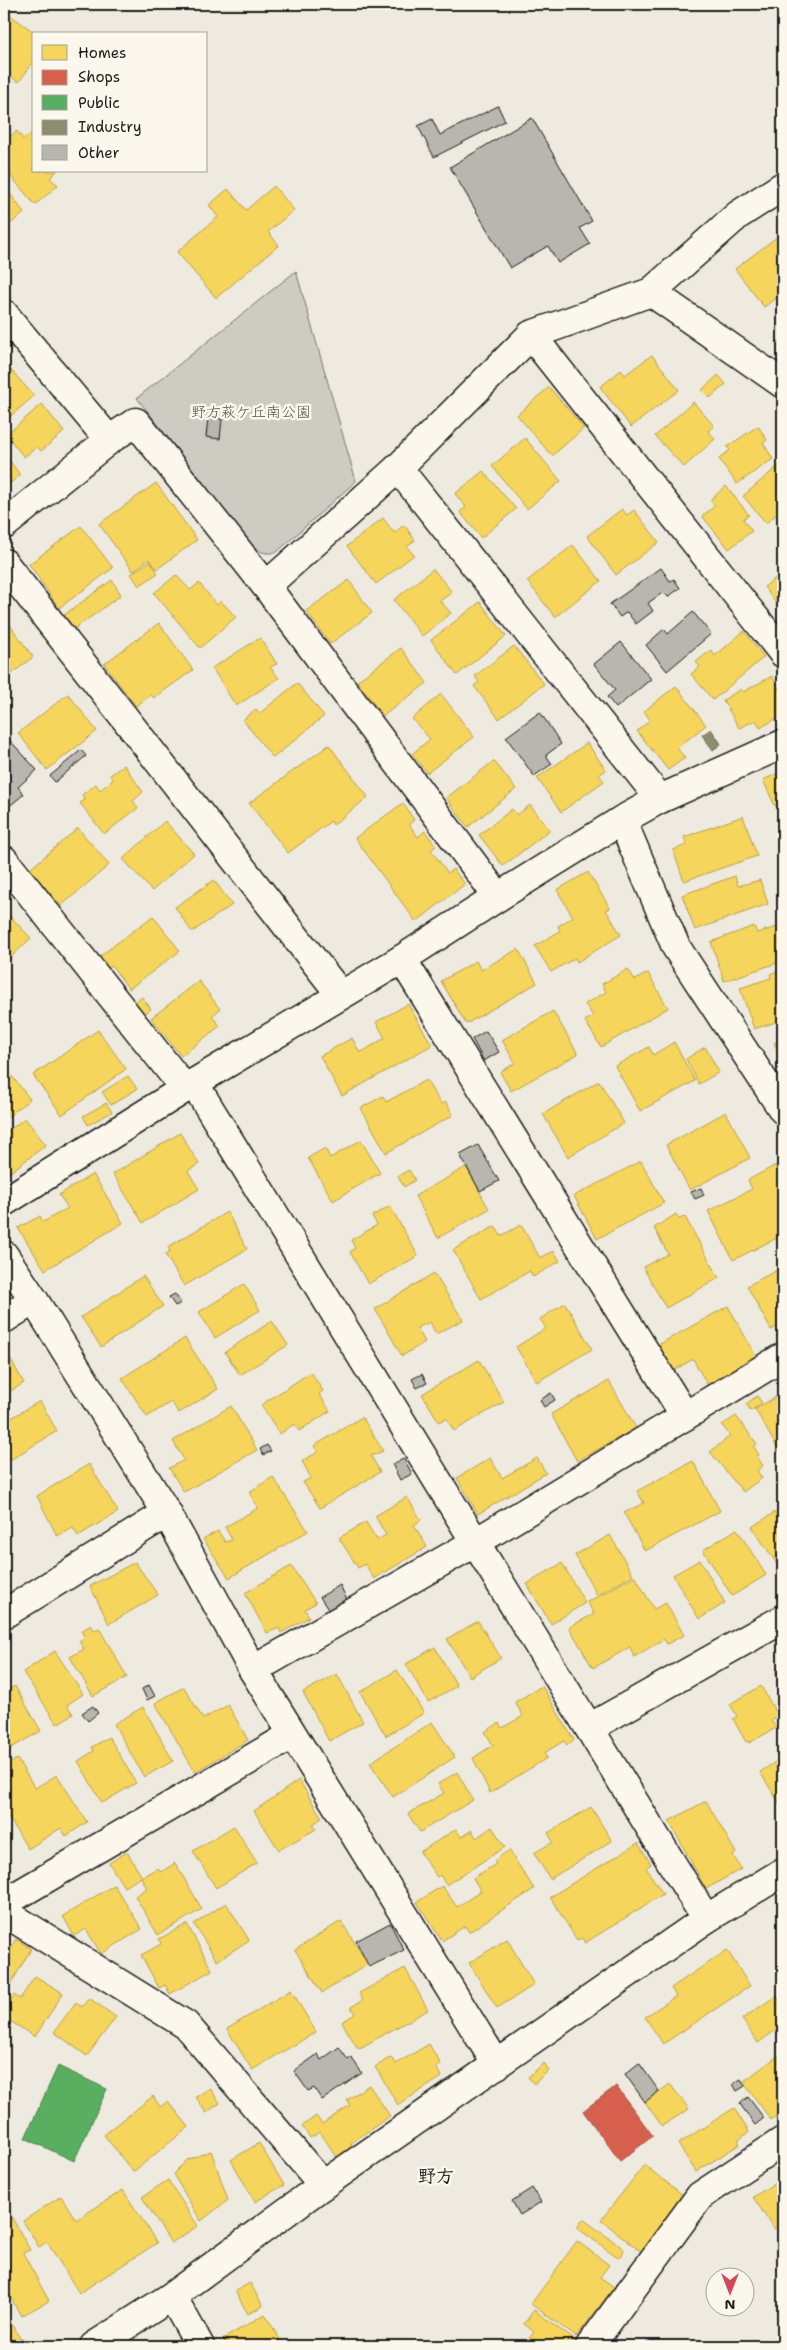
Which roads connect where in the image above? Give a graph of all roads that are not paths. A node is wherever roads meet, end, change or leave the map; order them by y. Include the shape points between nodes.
1 (783, 186) edge
2 (651, 292) junction
3 (4, 314) edge
4 (531, 335) junction
5 (783, 384) edge
6 (109, 440) junction
7 (398, 468) junction
8 (4, 526) edge
9 (4, 563) edge
10 (266, 586) junction
11 (783, 653) edge
12 (783, 744) edge
13 (660, 799) junction
14 (622, 820) junction
15 (4, 860) edge
16 (498, 897) junction
17 (402, 959) junction
18 (340, 994) junction
19 (189, 1086) junction
20 (783, 1110) edge
21 (4, 1202) edge
22 (4, 1255) edge
23 (34, 1300) junction
24 (4, 1319) edge
25 (783, 1356) edge
26 (684, 1416) junction
27 (167, 1513) junction
28 (476, 1542) junction
29 (4, 1614) edge
30 (783, 1618) edge
31 (252, 1670) junction
32 (589, 1728) junction
33 (292, 1735) junction
34 (783, 1872) edge
35 (4, 1903) edge
36 (4, 1912) edge
37 (706, 1919) junction
38 (497, 2064) junction
39 (783, 2141) edge
40 (323, 2185) junction
41 (172, 2296) junction
42 (94, 2346) edge
43 (200, 2346) edge
44 (590, 2346) edge

1 - 2 street via 738,215
2 - 4 street
2 - 5 street
3 - 6 street
4 - 7 street
4 - 11 street
6 - 8 street
6 - 10 street via 136,422
7 - 10 street
7 - 13 street
9 - 18 street
10 - 16 street
12 - 13 street
13 - 14 street
14 - 16 street
14 - 20 street via 676,947
15 - 19 street
16 - 17 street
17 - 18 street
17 - 26 street
18 - 19 street
19 - 21 street
19 - 28 street
22 - 23 street
23 - 24 street
23 - 27 street
25 - 26 street
26 - 28 street
27 - 29 street
27 - 31 street
28 - 31 street
28 - 32 street
30 - 32 street
31 - 33 street
32 - 37 street
33 - 35 street
33 - 38 street
34 - 37 street
36 - 40 street via 186,2026
37 - 38 street
38 - 40 street
39 - 44 street via 700,2196
40 - 41 street
41 - 42 street
41 - 43 street

